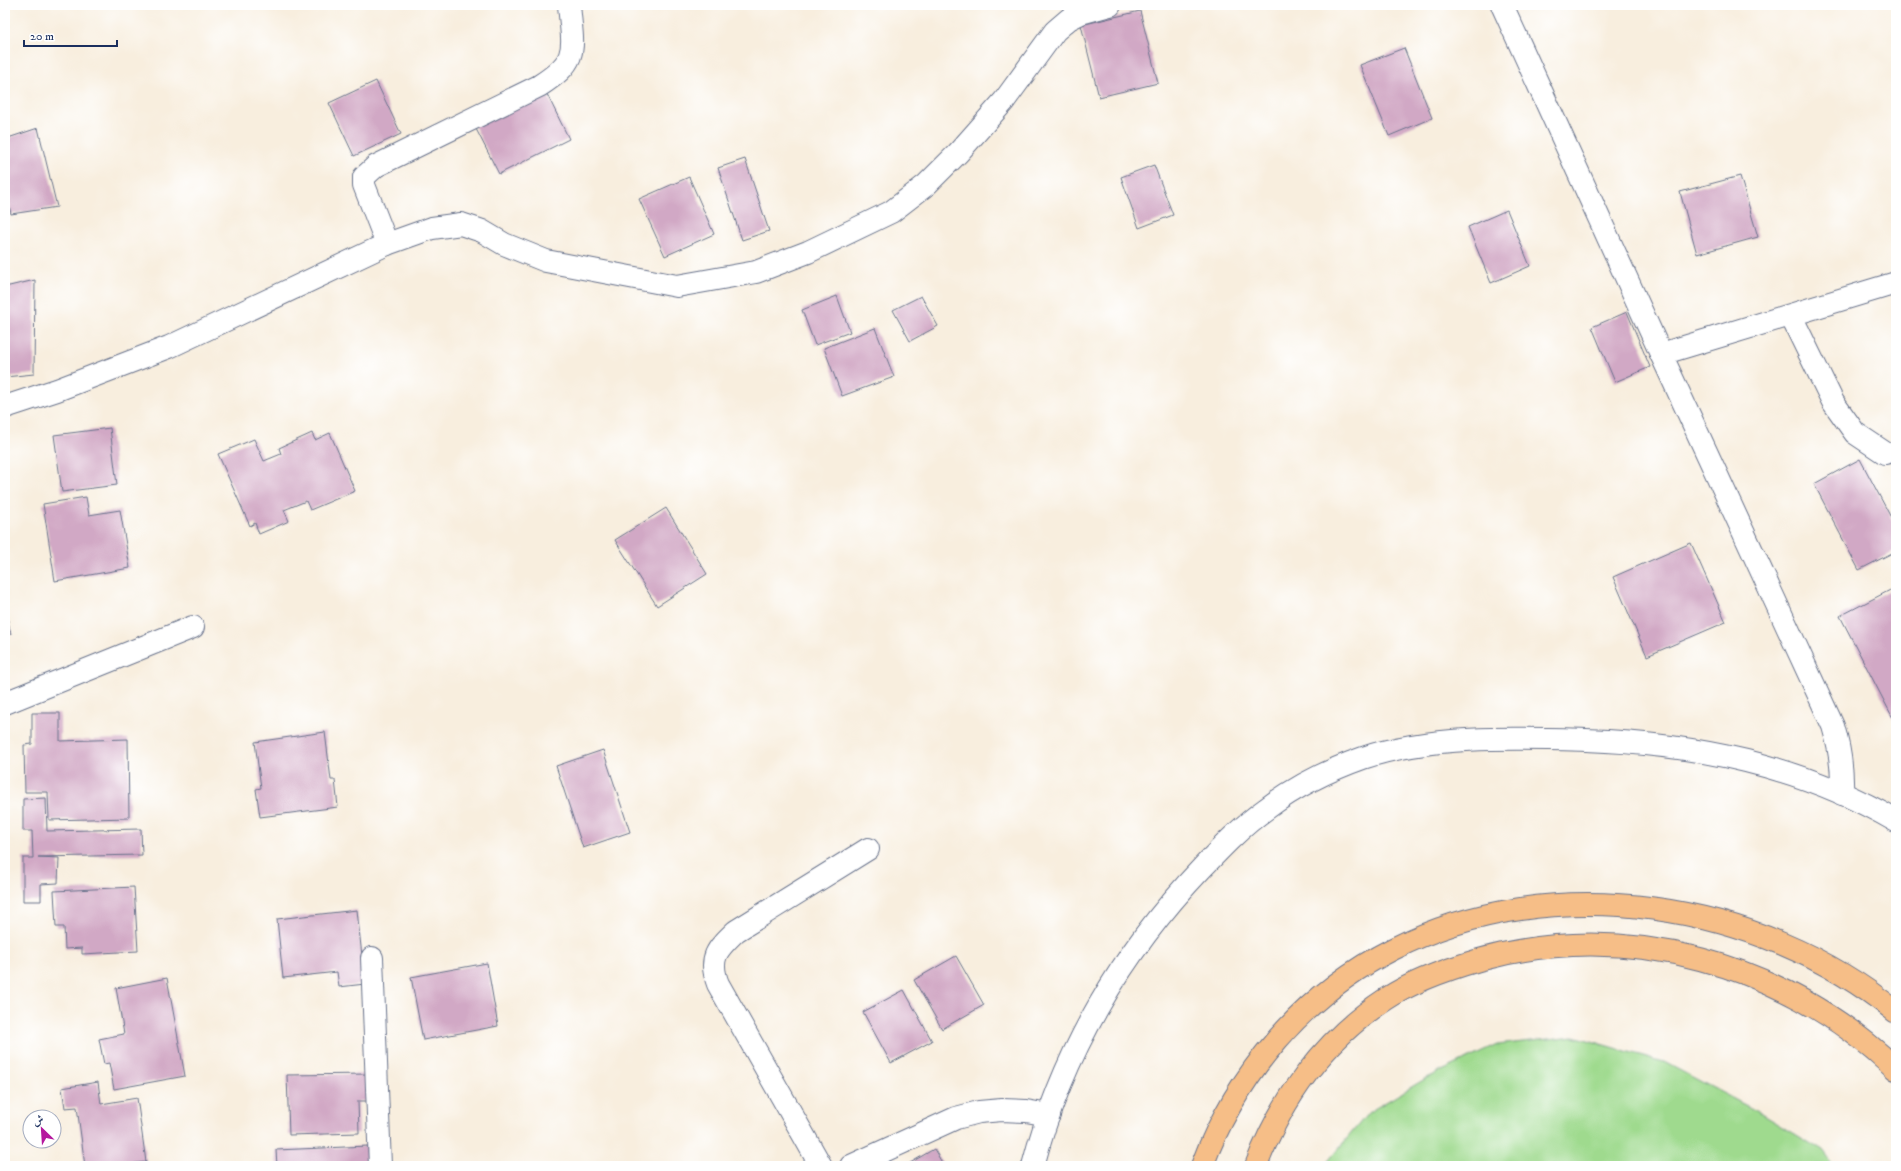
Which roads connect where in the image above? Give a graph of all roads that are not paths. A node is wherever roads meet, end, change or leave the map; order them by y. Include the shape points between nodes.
1 (569, 5) edge
2 (1110, 5) edge
3 (1502, 5) edge
4 (387, 244) junction
5 (1896, 283) edge
6 (1791, 316) junction
7 (1660, 354) junction
8 (5, 407) edge
9 (1885, 453) dead end
10 (193, 627) dead end
11 (5, 703) edge
12 (1842, 794) junction
13 (1896, 821) edge
14 (868, 849) dead end
15 (372, 958) dead end
16 (1896, 1012) edge
17 (1896, 1069) edge
18 (1048, 1115) junction
19 (380, 1166) edge
20 (822, 1166) edge
21 (851, 1166) edge
22 (1033, 1166) edge
23 (1202, 1166) edge
24 (1256, 1166) edge

1 - 4 street via 573,45 567,61 558,74 539,86 376,166 364,177 364,185
2 - 4 street via 1081,13 1055,31 1004,101 926,185 903,203 891,212 808,252 756,272 677,286 546,261 461,224 432,228
3 - 7 street
4 - 8 street via 169,347 58,390
5 - 6 street
6 - 7 street
6 - 9 street via 1833,402 1855,433
7 - 12 street via 1833,726 1842,763
10 - 11 street
12 - 13 street
12 - 18 street via 1756,762 1711,752 1602,741 1549,739 1435,743 1399,748 1330,771 1291,792 1238,830 1154,922 1104,995 1064,1074
14 - 20 street via 736,931 715,955 713,970 718,984
15 - 19 street
16 - 23 highway via 1845,975 1806,953 1721,922 1631,906 1540,907 1502,912 1428,933 1393,949 1328,990 1273,1043 1249,1074 1229,1106
17 - 24 highway via 1847,1029 1812,1006 1737,970 1699,958 1620,945 1579,944 1539,948 1461,965 1387,998 1357,1021 1329,1047 1304,1076 1283,1107 1265,1141
18 - 21 street via 1026,1110 979,1112 956,1118
18 - 22 street

